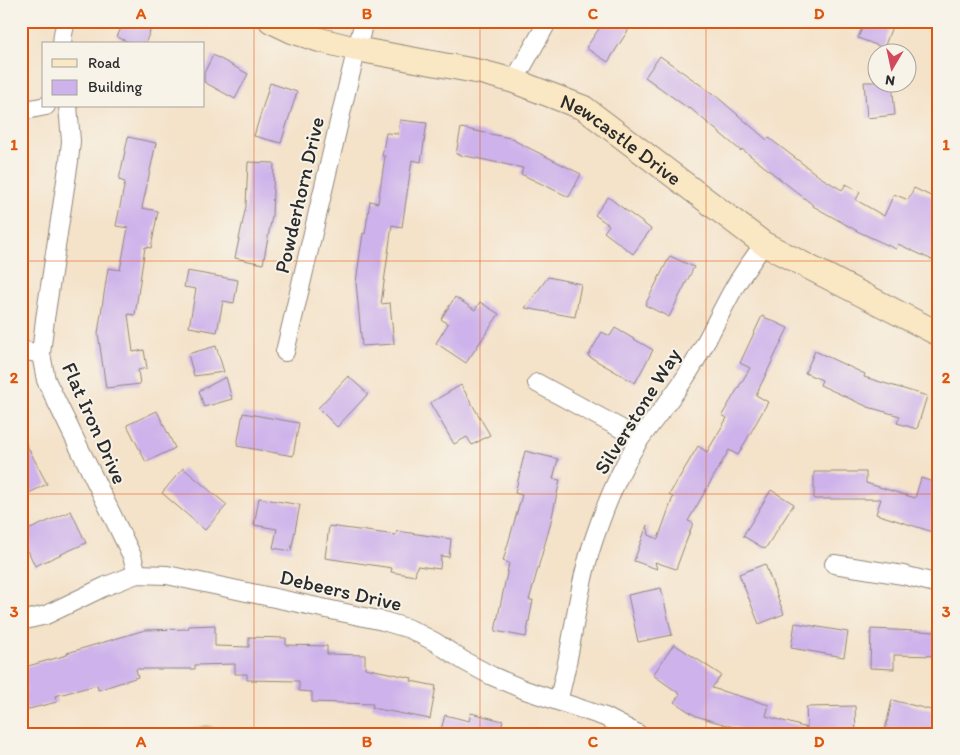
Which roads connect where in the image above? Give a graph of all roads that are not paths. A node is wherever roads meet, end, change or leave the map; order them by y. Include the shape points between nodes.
1 (66, 21) edge
2 (271, 21) edge
3 (364, 21) edge
4 (548, 21) edge
5 (62, 42) edge
6 (356, 49) junction
7 (514, 81) junction
8 (42, 107) edge
9 (68, 108) edge
10 (21, 111) edge
11 (764, 244) junction
12 (939, 334) edge
13 (21, 350) edge
14 (285, 352) dead end
15 (41, 354) junction
16 (537, 383) dead end
17 (640, 439) junction
18 (834, 564) dead end
19 (137, 574) junction
20 (939, 584) edge
21 (21, 621) edge
22 (558, 701) junction
23 (638, 734) edge

1 - 5 street
2 - 6 street, Newcastle Drive via 310,37
3 - 6 street, Powderhorn Drive
4 - 7 street
6 - 7 street, Newcastle Drive
6 - 14 street, Powderhorn Drive
7 - 11 street, Newcastle Drive via 584,108
8 - 10 street
9 - 15 street, Flat Iron Drive via 69,162
11 - 12 street, Newcastle Drive
11 - 17 street, Silverstone Way via 744,271 684,379
13 - 15 street
15 - 19 street, Flat Iron Drive via 46,380 132,556
16 - 17 street
17 - 22 street, Silverstone Way via 624,466 592,543
18 - 20 street
19 - 21 street, Debeers Drive via 46,615
19 - 22 street, Debeers Drive via 168,575 410,629 492,676
22 - 23 street, Debeers Drive via 604,717

